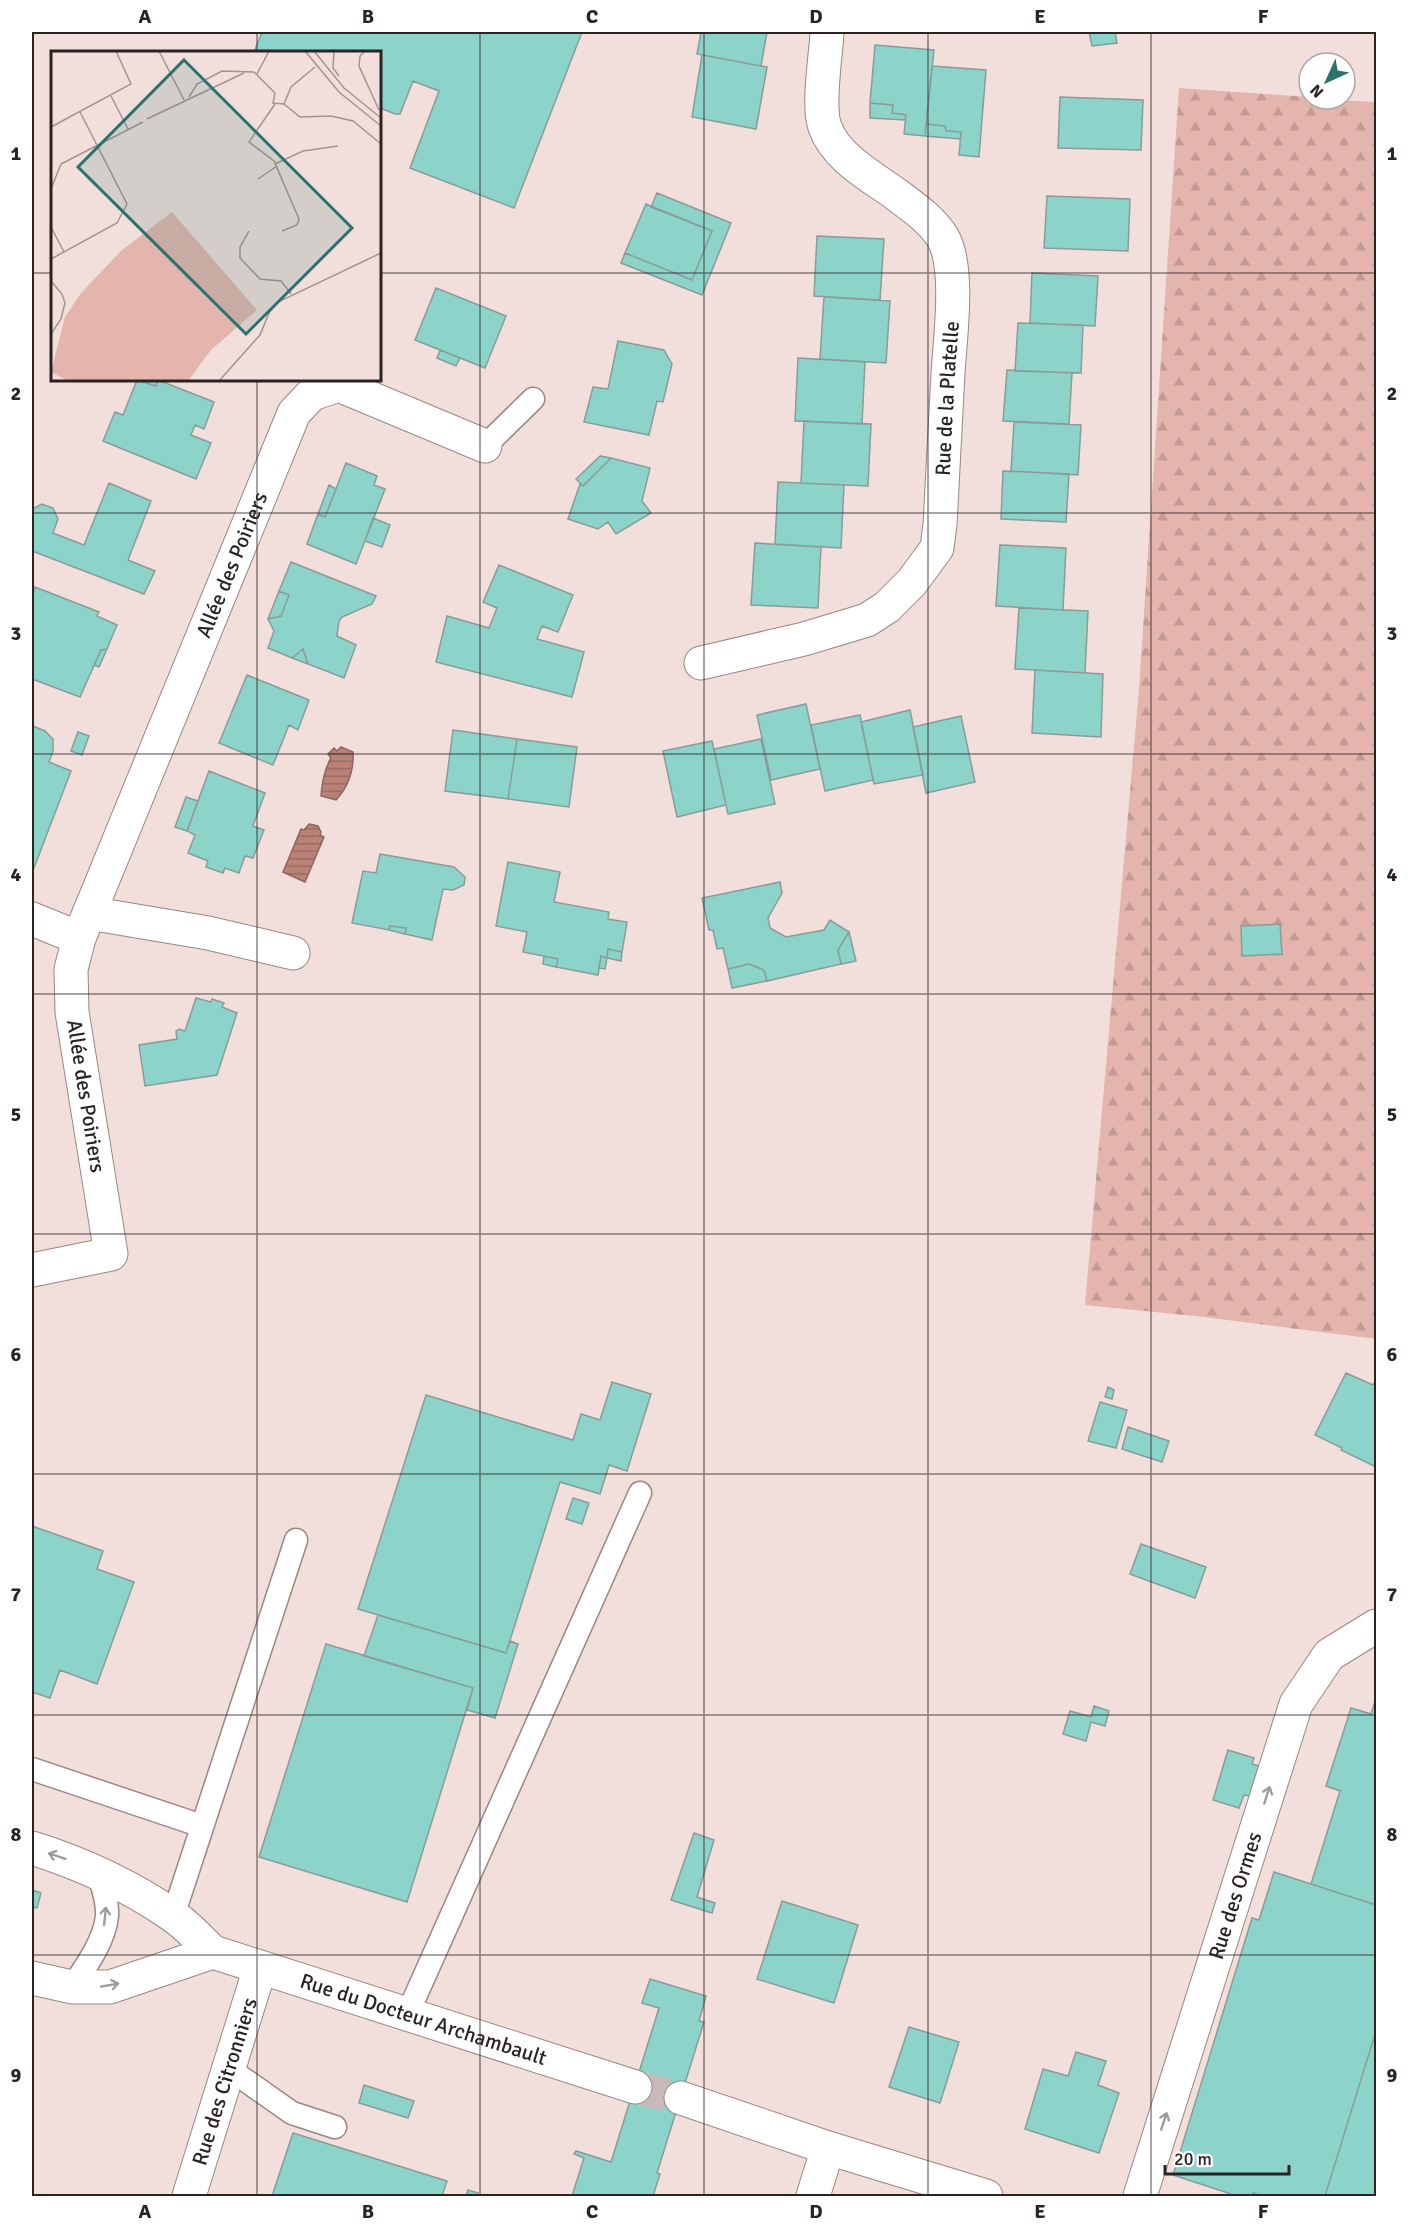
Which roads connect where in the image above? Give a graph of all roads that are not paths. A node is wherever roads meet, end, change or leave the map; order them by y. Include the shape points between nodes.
1 (827, 32) edge
2 (533, 399) dead end
3 (485, 446) joint
4 (701, 663) dead end
5 (32, 920) edge
6 (84, 925) junction
7 (293, 953) dead end
8 (32, 1270) edge
9 (640, 1493) dead end
10 (296, 1540) dead end
11 (1377, 1626) edge
12 (32, 1769) edge
13 (202, 1826) junction
14 (32, 1848) edge
15 (99, 1875) junction
16 (173, 1916) junction
17 (213, 1953) junction
18 (260, 1968) junction
19 (32, 1978) edge
20 (72, 1987) junction
21 (32, 2004) edge
22 (408, 2015) junction
23 (228, 2068) junction
24 (635, 2087) tunnel mouth
25 (681, 2098) tunnel mouth
26 (335, 2127) dead end
27 (828, 2148) junction
28 (189, 2196) edge
29 (813, 2196) edge
30 (986, 2196) edge
31 (1140, 2196) edge

1 - 4 street, Rue de la Platelle via 822,108 830,138 850,161 930,221 943,238 949,255 952,273 937,548 896,599 867,620
2 - 3 lane
3 - 6 street, Allée des Poiriers via 339,385 312,394 294,413
5 - 6 street
6 - 7 street via 208,933
6 - 8 street, Allée des Poiriers via 71,969 72,1012 111,1254
9 - 22 lane
10 - 13 lane
31 -> 11 street, Rue des Ormes via 1296,1704 1329,1654
12 - 13 lane
13 - 16 lane
15 -> 14 street, Rue du Docteur Archambault
15 - 16 street, Rue du Docteur Archambault
20 -> 15 lane via 94,1954 107,1917
16 - 17 street, Rue du Docteur Archambault
17 - 18 street, Rue du Docteur Archambault
20 -> 17 street via 110,1987
18 - 22 street, Rue du Docteur Archambault
18 - 23 street, Rue des Citronniers
19 - 20 street
20 - 21 street
22 - 24 street, Rue du Docteur Archambault
23 - 26 lane via 292,2113
23 - 28 street, Rue des Citronniers
25 - 27 street
27 - 29 street
27 - 30 street

